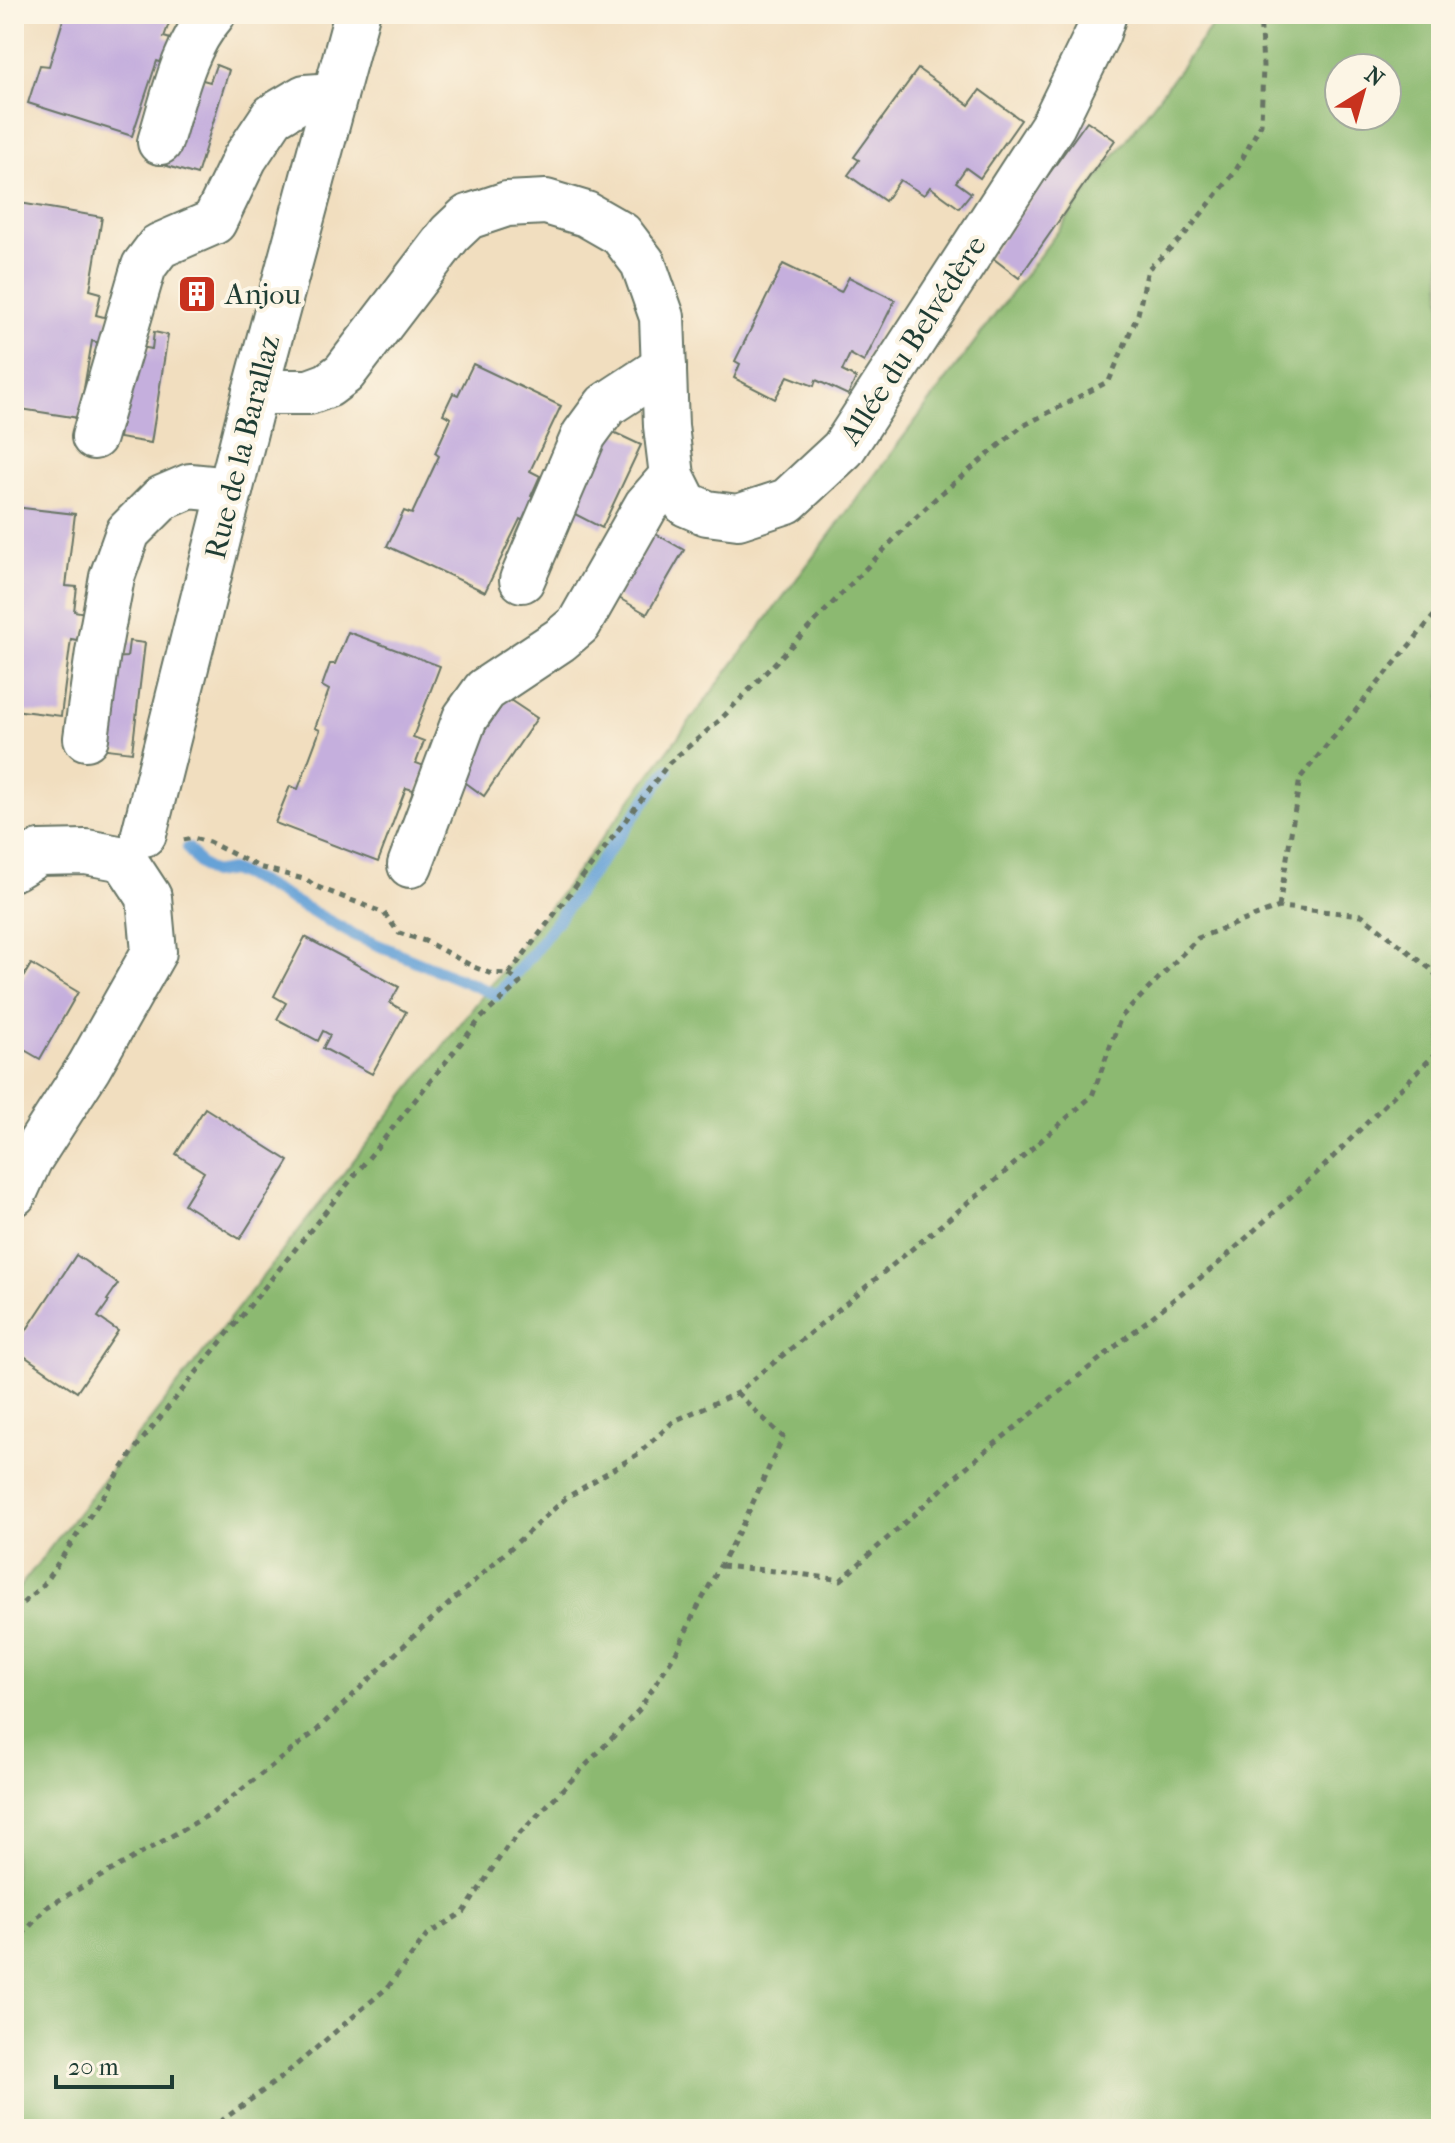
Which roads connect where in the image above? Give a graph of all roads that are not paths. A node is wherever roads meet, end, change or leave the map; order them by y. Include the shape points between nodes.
1 (213, 14) edge
2 (357, 14) edge
3 (1104, 14) edge
4 (335, 95) junction
5 (160, 142) dead end
6 (664, 367) junction
7 (255, 392) junction
8 (94, 437) dead end
9 (672, 476) junction
10 (230, 490) junction
11 (522, 580) dead end
12 (86, 738) dead end
13 (161, 840) road end
14 (410, 865) dead end
15 (14, 868) edge
16 (14, 1194) edge

1 - 5 street via 184,65
2 - 4 street, Rue de la Barallaz
3 - 9 street, Allée du Belvédère via 1053,125 843,449 787,501 738,517 686,504
4 - 7 street, Rue de la Barallaz
4 - 8 street via 305,97 273,116 245,158 214,222 159,246 144,266
6 - 7 street, Allée du Belvédère via 662,317 643,263 621,234 586,214 546,202 507,204 468,217 450,234 344,373 328,385 309,392
6 - 9 street, Allée du Belvédère
6 - 11 street via 606,405 584,435
7 - 10 street, Rue de la Barallaz
9 - 14 street via 646,506 579,624 485,690 465,718
10 - 12 street via 190,486 162,498 128,532 112,577
10 - 13 street, Rue de la Barallaz
15 - 16 street via 39,853 86,852 124,859 149,897 154,952

